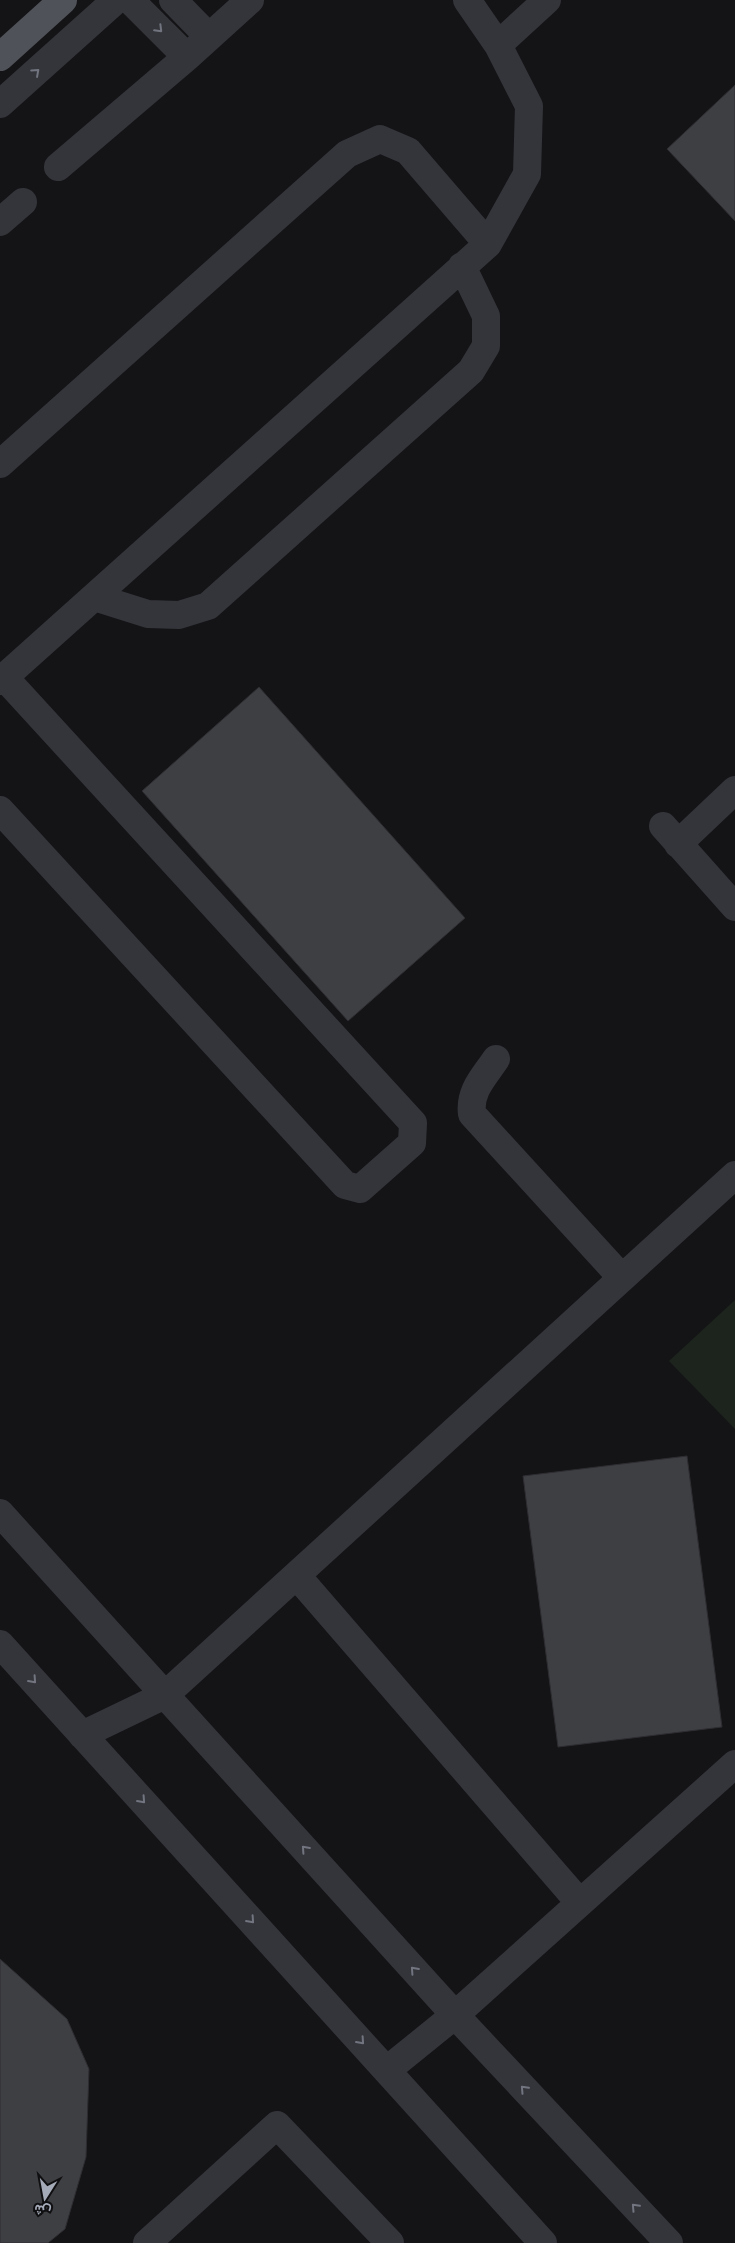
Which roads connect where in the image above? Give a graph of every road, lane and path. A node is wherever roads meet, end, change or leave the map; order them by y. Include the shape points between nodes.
1 (64, 0) edge
2 (116, 0) edge
3 (130, 0) edge
4 (173, 0) edge
5 (250, 0) edge
6 (466, 0) edge
7 (547, 0) edge
8 (209, 37) junction
9 (498, 45) junction
10 (0, 57) edge
11 (187, 57) junction
12 (0, 104) edge
13 (58, 167) dead end
14 (22, 202) dead end
15 (0, 222) edge
16 (488, 244) junction
17 (462, 266) junction
18 (0, 464) edge
19 (94, 597) junction
20 (2, 679) edge
21 (735, 790) edge
22 (0, 810) edge
23 (735, 906) edge
24 (496, 1059) dead end
25 (735, 1175) edge
26 (622, 1278) junction
27 (0, 1513) edge
28 (297, 1576) junction
29 (0, 1644) edge
30 (165, 1695) junction
31 (82, 1735) junction
32 (735, 1764) edge
33 (580, 1903) junction
34 (455, 2015) junction
35 (388, 2070) junction
36 (147, 2243) edge
37 (390, 2243) edge
38 (543, 2243) edge
39 (668, 2243) edge

1 - 10 main road
12 -> 2 street
3 -> 11 street
4 - 8 street
5 - 8 street
6 - 9 street
7 - 9 street
8 - 11 street
9 - 16 street via 529,106 527,174
11 - 13 street
14 - 15 street
16 - 17 street
16 - 18 street via 408,151 380,139 347,154
17 - 19 street
17 - 19 street via 486,316 486,346 471,371 208,606 179,614 148,614
19 - 20 street
20 - 22 street via 413,1123 412,1143 360,1189 345,1186
21 - 23 street via 671,835
24 - 26 street via 474,1092 470,1102 472,1114
25 - 26 street
26 - 28 street
27 - 30 street
28 - 30 street
28 - 33 street
29 -> 31 street
30 - 31 street
34 -> 30 street
31 -> 35 street
32 - 33 street
33 - 34 street
34 - 35 street
39 -> 34 street
35 - 38 street
36 - 37 street via 277,2125

